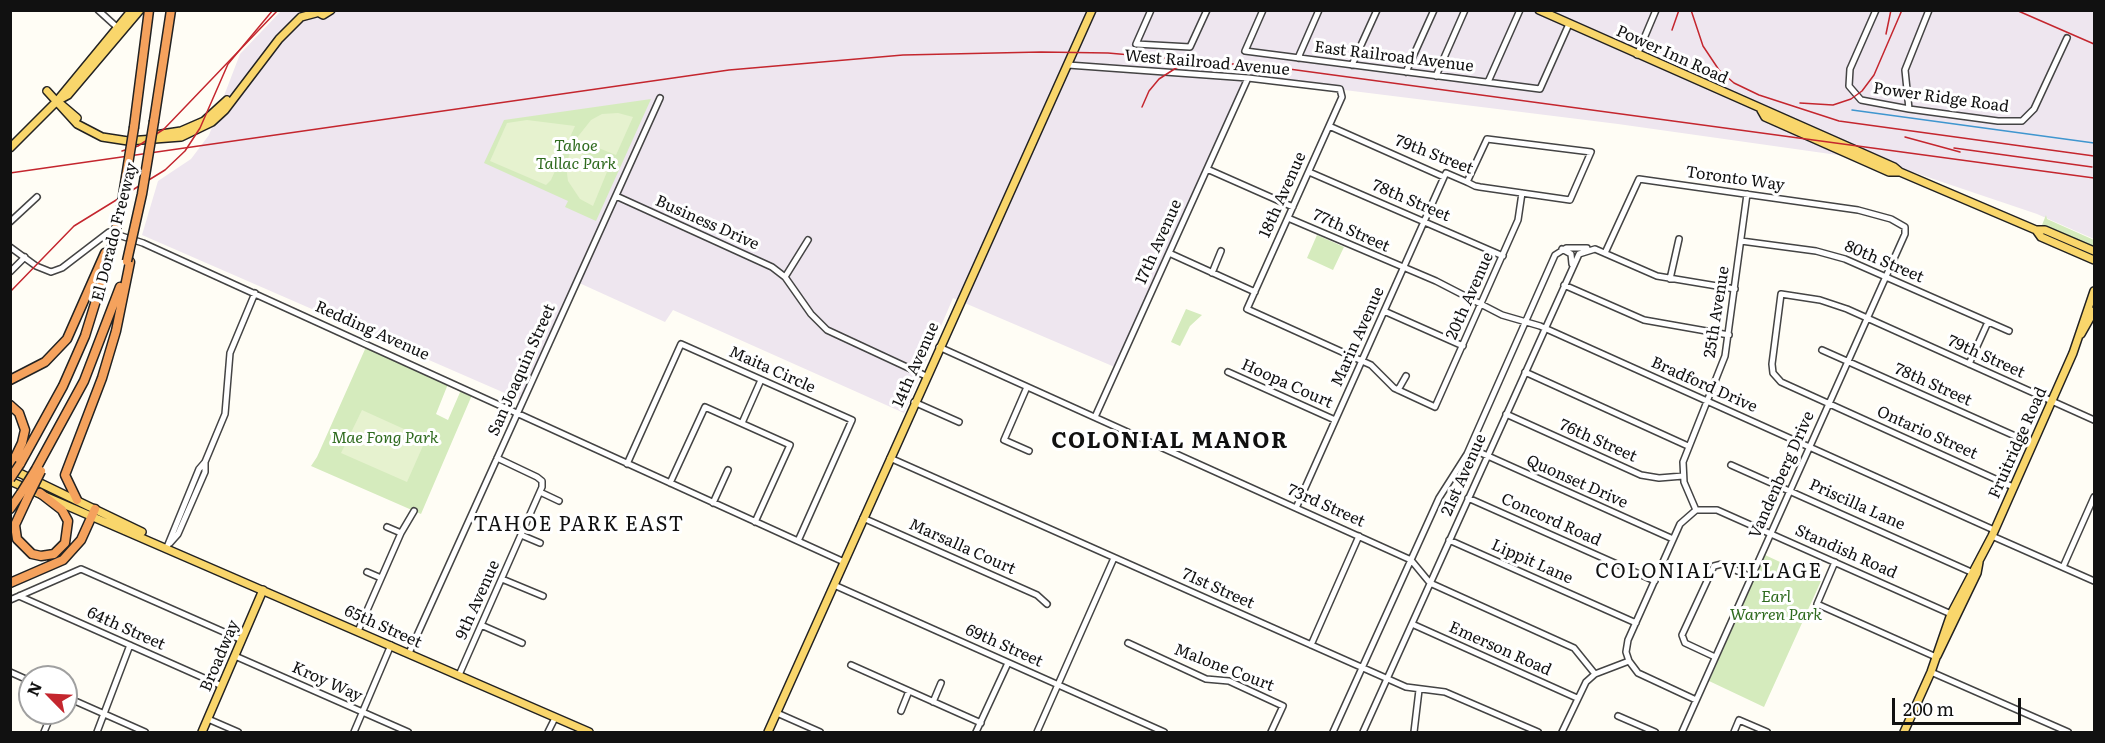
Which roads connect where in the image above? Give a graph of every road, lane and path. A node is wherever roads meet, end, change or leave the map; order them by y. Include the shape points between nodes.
1 (98, 10) edge
2 (132, 10) edge
3 (171, 10) edge
4 (304, 10) edge
5 (331, 10) edge
6 (1092, 10) edge
7 (1151, 10) edge
8 (1207, 10) edge
9 (1263, 10) edge
10 (1320, 10) edge
11 (1377, 10) edge
12 (1434, 10) edge
13 (1465, 10) edge
14 (1520, 10) edge
15 (1539, 10) edge
16 (1656, 10) edge
17 (1876, 10) edge
18 (1929, 10) edge
19 (146, 11) edge
20 (315, 12) edge
21 (1569, 24) junction
22 (120, 29) junction
23 (2067, 38) dead end
24 (1637, 55) junction
25 (1298, 58) junction
26 (1352, 65) junction
27 (1068, 66) junction
28 (1406, 72) junction
29 (1436, 76) junction
30 (1248, 78) junction
31 (1488, 82) junction
32 (47, 91) dead end
33 (1342, 92) joint
34 (660, 98) dead end
35 (57, 101) junction
36 (1909, 109) junction
37 (1329, 126) junction
38 (10, 148) edge
39 (1207, 169) junction
40 (1309, 172) junction
41 (1444, 177) junction
42 (1467, 182) junction
43 (1522, 193) junction
44 (1747, 194) junction
45 (616, 196) junction
46 (37, 197) dead end
47 (1293, 207) junction
48 (1288, 218) junction
49 (1424, 221) junction
50 (10, 222) edge
51 (1905, 228) joint
52 (2036, 230) junction
53 (1679, 239) dead end
54 (808, 240) dead end
55 (1741, 241) junction
56 (10, 247) edge
57 (1562, 249) junction
58 (1595, 249) junction
59 (2094, 251) edge
60 (1221, 252) dead end
61 (1605, 253) junction
62 (108, 254) junction
63 (1169, 254) junction
64 (1503, 256) junction
65 (25, 257) junction
66 (2094, 260) edge
67 (129, 261) junction
68 (1403, 268) junction
69 (1571, 268) junction
70 (10, 272) edge
71 (1212, 273) junction
72 (1886, 276) junction
73 (785, 277) junction
74 (1670, 279) junction
75 (1564, 285) junction
76 (1735, 288) junction
77 (2094, 291) edge
78 (1255, 292) junction
79 (255, 293) junction
80 (1481, 304) junction
81 (1384, 311) junction
82 (2094, 311) edge
83 (1867, 318) junction
84 (1988, 322) junction
85 (1526, 323) junction
86 (1544, 329) junction
87 (2009, 331) dead end
88 (1729, 335) junction
89 (2080, 336) junction
90 (1463, 346) junction
91 (939, 347) junction
92 (1822, 350) dead end
93 (1362, 361) junction
94 (1848, 362) junction
95 (1969, 364) junction
96 (1228, 372) dead end
97 (1525, 372) junction
98 (926, 376) junction
99 (1406, 376) dead end
100 (10, 380) edge
101 (761, 380) junction
102 (1027, 387) junction
103 (1398, 390) junction
104 (2052, 401) junction
105 (914, 402) junction
106 (1708, 402) junction
107 (1829, 404) junction
108 (10, 405) edge
109 (517, 412) junction
110 (1506, 414) junction
111 (1095, 417) junction
112 (1335, 420) junction
113 (2094, 420) edge
114 (958, 422) dead end
115 (742, 423) junction
116 (2032, 444) junction
117 (1688, 446) junction
118 (1809, 447) junction
119 (1470, 448) junction
120 (1029, 451) dead end
121 (1487, 456) junction
122 (496, 458) junction
123 (890, 458) junction
124 (627, 464) junction
125 (14, 465) edge
126 (1731, 465) dead end
127 (728, 470) dead end
128 (1683, 476) junction
129 (10, 480) edge
130 (670, 483) junction
131 (2013, 487) junction
132 (1790, 491) junction
133 (540, 492) junction
134 (40, 493) junction
135 (25, 495) junction
136 (2094, 497) edge
137 (1468, 498) junction
138 (77, 500) junction
139 (559, 501) dead end
140 (713, 503) junction
141 (1296, 508) junction
142 (10, 509) edge
143 (1696, 510) junction
144 (414, 511) dead end
145 (94, 512) junction
146 (863, 518) junction
147 (755, 522) junction
148 (387, 527) dead end
149 (401, 533) junction
150 (1993, 533) junction
151 (1771, 534) junction
152 (521, 535) junction
153 (1359, 536) junction
154 (1673, 539) junction
155 (1449, 540) junction
156 (798, 541) junction
157 (540, 543) dead end
158 (167, 547) junction
159 (1114, 558) junction
160 (1411, 560) junction
161 (1979, 560) junction
162 (844, 562) junction
163 (1835, 562) junction
164 (2063, 567) junction
165 (367, 572) dead end
166 (1971, 572) junction
167 (1751, 577) junction
168 (381, 578) junction
169 (502, 579) junction
170 (1655, 581) junction
171 (2094, 581) edge
172 (10, 583) edge
173 (1430, 583) junction
174 (834, 585) junction
175 (263, 590) junction
176 (543, 596) dead end
177 (14, 598) edge
178 (1047, 604) dead end
179 (10, 607) edge
180 (1951, 614) junction
181 (1636, 623) junction
182 (1412, 624) junction
183 (481, 625) junction
184 (358, 631) junction
185 (242, 640) junction
186 (522, 643) dead end
187 (1128, 643) dead end
188 (130, 645) junction
189 (391, 645) junction
190 (1311, 645) junction
191 (409, 653) junction
192 (235, 656) junction
193 (1715, 657) junction
194 (1936, 657) junction
195 (1629, 662) junction
196 (1008, 663) junction
197 (851, 665) dead end
198 (1362, 668) junction
199 (1931, 672) junction
200 (1595, 674) junction
201 (459, 675) junction
202 (1387, 679) junction
203 (941, 683) dead end
204 (1058, 685) junction
205 (222, 686) junction
206 (1419, 690) junction
207 (909, 692) junction
208 (1577, 698) junction
209 (1696, 700) junction
210 (78, 702) edge
211 (933, 702) junction
212 (901, 711) dead end
213 (362, 713) junction
214 (777, 713) junction
215 (104, 714) junction
216 (1618, 716) dead end
217 (555, 718) junction
218 (208, 719) junction
219 (981, 723) junction
220 (97, 732) edge
221 (145, 732) edge
222 (202, 732) edge
223 (238, 732) edge
224 (354, 732) edge
225 (408, 732) edge
226 (548, 732) edge
227 (589, 732) edge
228 (768, 732) edge
229 (820, 732) edge
230 (976, 732) edge
231 (1037, 732) edge
232 (1164, 732) edge
233 (1271, 732) edge
234 (1333, 732) edge
235 (1363, 732) edge
236 (1416, 732) edge
237 (1538, 732) edge
238 (1562, 732) edge
239 (1655, 732) edge
240 (1682, 732) edge
241 (1734, 732) edge
242 (1767, 732) edge
243 (1904, 732) edge
244 (2068, 732) edge

1 - 22 street
2 - 22 main road
3 - 67 highway, El Dorado Freeway, bridge
4 - 35 main road via 279,32 225,103 204,121 181,130 109,136 86,125
5 - 20 main road via 322,15
6 - 27 main road, 14th Avenue
7 - 8 street via 1136,44 1190,47
9 - 25 street, East Railroad Avenue via 1245,51
10 - 25 street
11 - 26 street
12 - 28 street
13 - 29 street
14 - 31 street
15 - 21 main road, Power Inn Road
16 - 24 street
17 - 36 street, Power Ridge Road via 1850,69 1849,86 1861,100
18 - 36 street via 1905,70
19 - 22 main road
19 - 62 highway, El Dorado Freeway, bridge via 134,127 121,208
20 - 35 main road via 301,17 279,39 225,110 212,122 180,137 128,141 102,137 77,124
21 - 24 main road, Power Inn Road
21 - 31 street, East Railroad Avenue via 1540,89
22 - 35 main road via 68,95
23 - 36 street, Power Ridge Road via 2034,109 2022,121
24 - 52 main road, Power Inn Road
25 - 26 street, East Railroad Avenue
26 - 28 street, East Railroad Avenue
27 - 30 street, West Railroad Avenue
27 - 91 main road, 14th Avenue
28 - 29 street, East Railroad Avenue
29 - 31 street, East Railroad Avenue
30 - 33 street, West Railroad Avenue
30 - 39 street, 17th Avenue
32 - 35 main road
33 - 37 street, 18th Avenue
34 - 45 street, San Joaquin Street
35 - 38 main road
37 - 40 street, 18th Avenue
37 - 41 street, 79th Street
39 - 47 street, 77th Street
39 - 63 street, 17th Avenue
40 - 47 street, 18th Avenue
40 - 49 street, 78th Street
41 - 42 street, 79th Street via 1446,173
41 - 49 street, Marin Avenue
42 - 43 street, 79th Street
42 - 43 street, 79th Street via 1487,139 1591,152 1570,200
43 - 64 street, 20th Avenue via 1518,220
44 - 51 street, Toronto Way via 1868,212 1901,223
44 - 55 street, 25th Avenue
44 - 61 street, Toronto Way via 1639,179
45 - 73 street, Business Drive via 772,267
45 - 109 street, San Joaquin Street
46 - 50 street
47 - 48 street, 18th Avenue
48 - 68 street, 77th Street
48 - 78 street, 18th Avenue
49 - 64 street, 78th Street
49 - 68 street, Marin Avenue
51 - 72 street, Vandenberg Drive
52 - 59 main road, Power Inn Road
52 - 66 main road, Power Inn Road via 2041,237
53 - 74 street
54 - 73 street
55 - 72 street, 80th Street via 1831,255
55 - 76 street, 25th Avenue
56 - 65 street
57 - 58 street
57 - 69 street via 1571,254
57 - 85 street, 21st Avenue via 1553,260
58 - 61 street
58 - 69 street, 21st Avenue via 1579,254
60 - 71 street
61 - 74 street
62 - 100 highway via 67,339 45,362
62 - 125 highway, El Dorado Freeway via 96,307 81,346 63,386
63 - 71 street
63 - 111 street, 17th Avenue
64 - 80 street, 20th Avenue
65 - 70 street
65 - 79 street, Redding Avenue via 51,272 109,232
67 - 135 highway, El Dorado Freeway, bridge via 93,360
67 - 138 highway via 116,331 102,378 65,475
68 - 80 street, Bradford Drive
68 - 81 street, Marin Avenue
69 - 75 street, 21st Avenue
71 - 78 street
72 - 83 street, Vandenberg Drive
72 - 84 street, 80th Street
73 - 98 street, Business Drive via 810,314 827,330
74 - 76 street
75 - 86 street, 21st Avenue
75 - 88 street via 1644,320
76 - 88 street, 25th Avenue
77 - 89 main road, Fruitridge Road
78 - 93 street, 18th Avenue via 1248,309
79 - 109 street, Redding Avenue
79 - 158 street via 230,353 225,414 205,462 205,472
80 - 85 street, Bradford Drive
80 - 90 street, 20th Avenue
81 - 90 street
81 - 93 street, Marin Avenue
82 - 89 main road, Fruitridge Road
83 - 94 street, Vandenberg Drive
83 - 95 street, 79th Street
83 - 107 street, 79th Street via 1820,300 1781,294 1773,373 1784,384
84 - 87 street, 80th Street
84 - 95 street
85 - 86 street, Bradford Drive
85 - 119 street, 21st Avenue
86 - 97 street, 21st Avenue
86 - 106 street, Bradford Drive
88 - 106 street, 25th Avenue
89 - 104 main road, Fruitridge Road
90 - 103 street, 20th Avenue via 1435,406
91 - 98 main road, 14th Avenue
91 - 102 street, 73rd Street
92 - 94 street, 78th Street
93 - 103 street via 1376,368
93 - 112 street, Marin Avenue
94 - 107 street, Vandenberg Drive
94 - 116 street, 78th Street
95 - 104 street, 79th Street
96 - 112 street, Hoopa Court
97 - 110 street, 21st Avenue
97 - 117 street
98 - 105 main road, 14th Avenue
99 - 103 street
101 - 115 street
101 - 124 street, Maita Circle via 681,344
101 - 156 street, Maita Circle via 852,420
102 - 111 street, 73rd Street
102 - 120 street via 1004,440
104 - 113 street, 79th Street
104 - 116 main road, Fruitridge Road
105 - 114 street
105 - 123 main road, 14th Avenue
106 - 117 street, 25th Avenue
106 - 118 street, Bradford Drive
107 - 118 street, Vandenberg Drive
107 - 131 street, Ontario Street
108 - 125 highway via 22,419 24,430
109 - 122 street, San Joaquin Street
109 - 124 street, Redding Avenue
110 - 121 street, 21st Avenue
110 - 128 street, 76th Street via 1641,475
111 - 141 street, 73rd Street
112 - 141 street, Marin Avenue
115 - 130 street via 705,407
115 - 147 street via 790,445
116 - 131 main road, Fruitridge Road
117 - 128 street, 25th Avenue
118 - 132 street, Vandenberg Drive
118 - 150 street, Bradford Drive
119 - 121 street, Quonset Drive
119 - 160 street, 21st Avenue via 1439,498
121 - 137 street, 21st Avenue
121 - 154 street, Quonset Drive
122 - 133 street via 540,479
122 - 191 street, San Joaquin Street
123 - 146 main road, 14th Avenue
123 - 159 street, 71st Street
124 - 130 street, Redding Avenue
125 - 129 highway, El Dorado Freeway, bridge
125 - 138 main road, 65th Street
126 - 132 street, Priscilla Lane
127 - 140 street
128 - 143 street
129 - 134 main road, 65th Street
130 - 140 street, Redding Avenue
131 - 150 main road, Fruitridge Road
132 - 151 street, Vandenberg Drive
132 - 166 street, Priscilla Lane
133 - 139 street
133 - 152 street, 9th Avenue
134 - 135 highway via 62,510 68,521 65,543 54,554 42,556 32,554 17,539 17,519
134 - 145 main road, 65th Street
135 - 142 highway, El Dorado Freeway
136 - 164 street
137 - 155 street, 21st Avenue
137 - 170 street, Concord Road
138 - 145 main road, 65th Street
140 - 147 street, Redding Avenue
141 - 153 street, 73rd Street
143 - 151 street, Standish Road via 1717,510
143 - 154 street via 1684,519
144 - 149 street
145 - 158 main road, 65th Street
145 - 172 highway via 81,540 63,561
146 - 162 main road, 14th Avenue
146 - 178 street, Marsalla Court via 1037,595
147 - 156 street, Redding Avenue
148 - 149 street
149 - 168 street
150 - 161 main road, Fruitridge Road
150 - 164 street, Bradford Drive
151 - 163 street, Standish Road
151 - 167 street, Vandenberg Drive
152 - 157 street
152 - 169 street, 9th Avenue
153 - 160 street, 73rd Street
153 - 190 street
154 - 170 street
155 - 173 street, 21st Avenue
155 - 181 street, Lippit Lane
156 - 162 street, Redding Avenue
158 - 175 main road, 65th Street
159 - 190 street, 71st Street
159 - 204 street
160 - 173 street, 73rd Street
160 - 198 street, 21st Avenue
161 - 166 main road, Fruitridge Road
161 - 194 main road, Fruitridge Road via 1977,573
162 - 174 main road, 14th Avenue
163 - 180 street, Standish Road
163 - 194 street via 1817,604
164 - 171 street, Bradford Drive
165 - 168 street
166 - 180 main road, Fruitridge Road
167 - 193 street, Vandenberg Drive
167 - 193 street via 1722,564 1714,566 1682,635 1685,643
168 - 184 street
169 - 176 street
169 - 183 street, 9th Avenue
170 - 181 street
173 - 182 street, 21st Avenue
173 - 200 street, 73rd Street via 1567,644 1580,653
174 - 196 street, 69th Street
174 - 214 main road, 14th Avenue
175 - 184 main road, 65th Street
175 - 185 main road, Broadway
177 - 179 street
177 - 185 street via 81,569
177 - 188 street, 64th Street
180 - 194 main road, Fruitridge Road
181 - 195 street via 1627,646
182 - 202 street, 21st Avenue
182 - 208 street, Emerson Road
183 - 186 street
183 - 201 street, 9th Avenue
184 - 189 main road, 65th Street
185 - 192 main road, Broadway
187 - 233 street, Malone Court via 1206,678 1229,681 1283,706
188 - 205 street, 64th Street
188 - 215 street
189 - 191 main road, 65th Street
189 - 213 street
190 - 198 street, 71st Street
191 - 201 main road, 65th Street
192 - 205 main road, Broadway
192 - 213 street, Kroy Way
193 - 209 street, Vandenberg Drive
194 - 199 main road, Fruitridge Road
195 - 200 street
195 - 209 street via 1642,676
196 - 204 street, 69th Street
196 - 219 street
197 - 207 street
198 - 202 street, 71st Street
198 - 234 street, 21st Avenue
199 - 243 main road, Fruitridge Road
199 - 244 street
200 - 208 street
201 - 217 main road, 65th Street
202 - 206 street, 71st Street
202 - 235 street, 21st Avenue
203 - 211 street
204 - 231 street
204 - 232 street, 69th Street
205 - 218 main road, Broadway
206 - 236 street
206 - 237 street, 71st Street via 1445,692
207 - 211 street
207 - 212 street
208 - 238 street
209 - 240 street, Vandenberg Drive
210 - 215 street
211 - 219 street
213 - 224 street
213 - 225 street, Kroy Way
214 - 228 main road, 14th Avenue
214 - 229 street
215 - 220 street
215 - 221 street
216 - 239 street
217 - 226 street
217 - 227 main road, 65th Street
218 - 222 main road, Broadway
218 - 223 street
219 - 230 street
241 - 242 street via 1739,720

